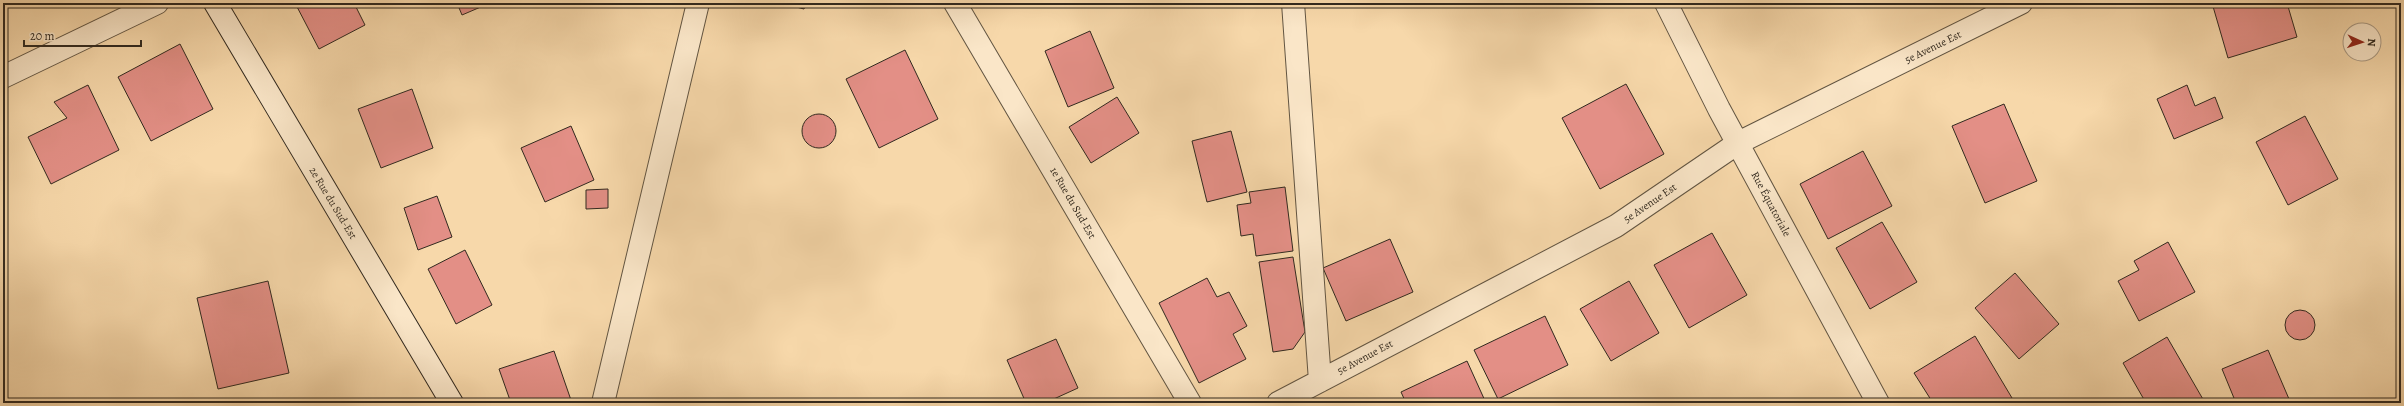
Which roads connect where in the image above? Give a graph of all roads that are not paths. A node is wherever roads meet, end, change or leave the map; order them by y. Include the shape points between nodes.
1 (157, 3) edge
2 (215, 3) edge
3 (698, 3) edge
4 (955, 3) edge
5 (1293, 3) edge
6 (1666, 3) edge
7 (2021, 3) edge
8 (3, 77) edge
9 (1738, 143) junction
10 (1320, 381) junction
11 (452, 403) edge
12 (603, 403) edge
13 (1190, 403) edge
14 (1278, 403) edge
15 (1878, 403) edge

1 - 8 street
2 - 11 street, 2e Rue du Sud-Est
3 - 12 street
4 - 13 street, 1e Rue du Sud-Est
5 - 10 street
6 - 9 street, Rue Équatoriale
7 - 9 street, 5e Avenue Est
9 - 10 street, 5e Avenue Est via 1616,226
9 - 15 street, Rue Équatoriale
10 - 14 street, 5e Avenue Est

